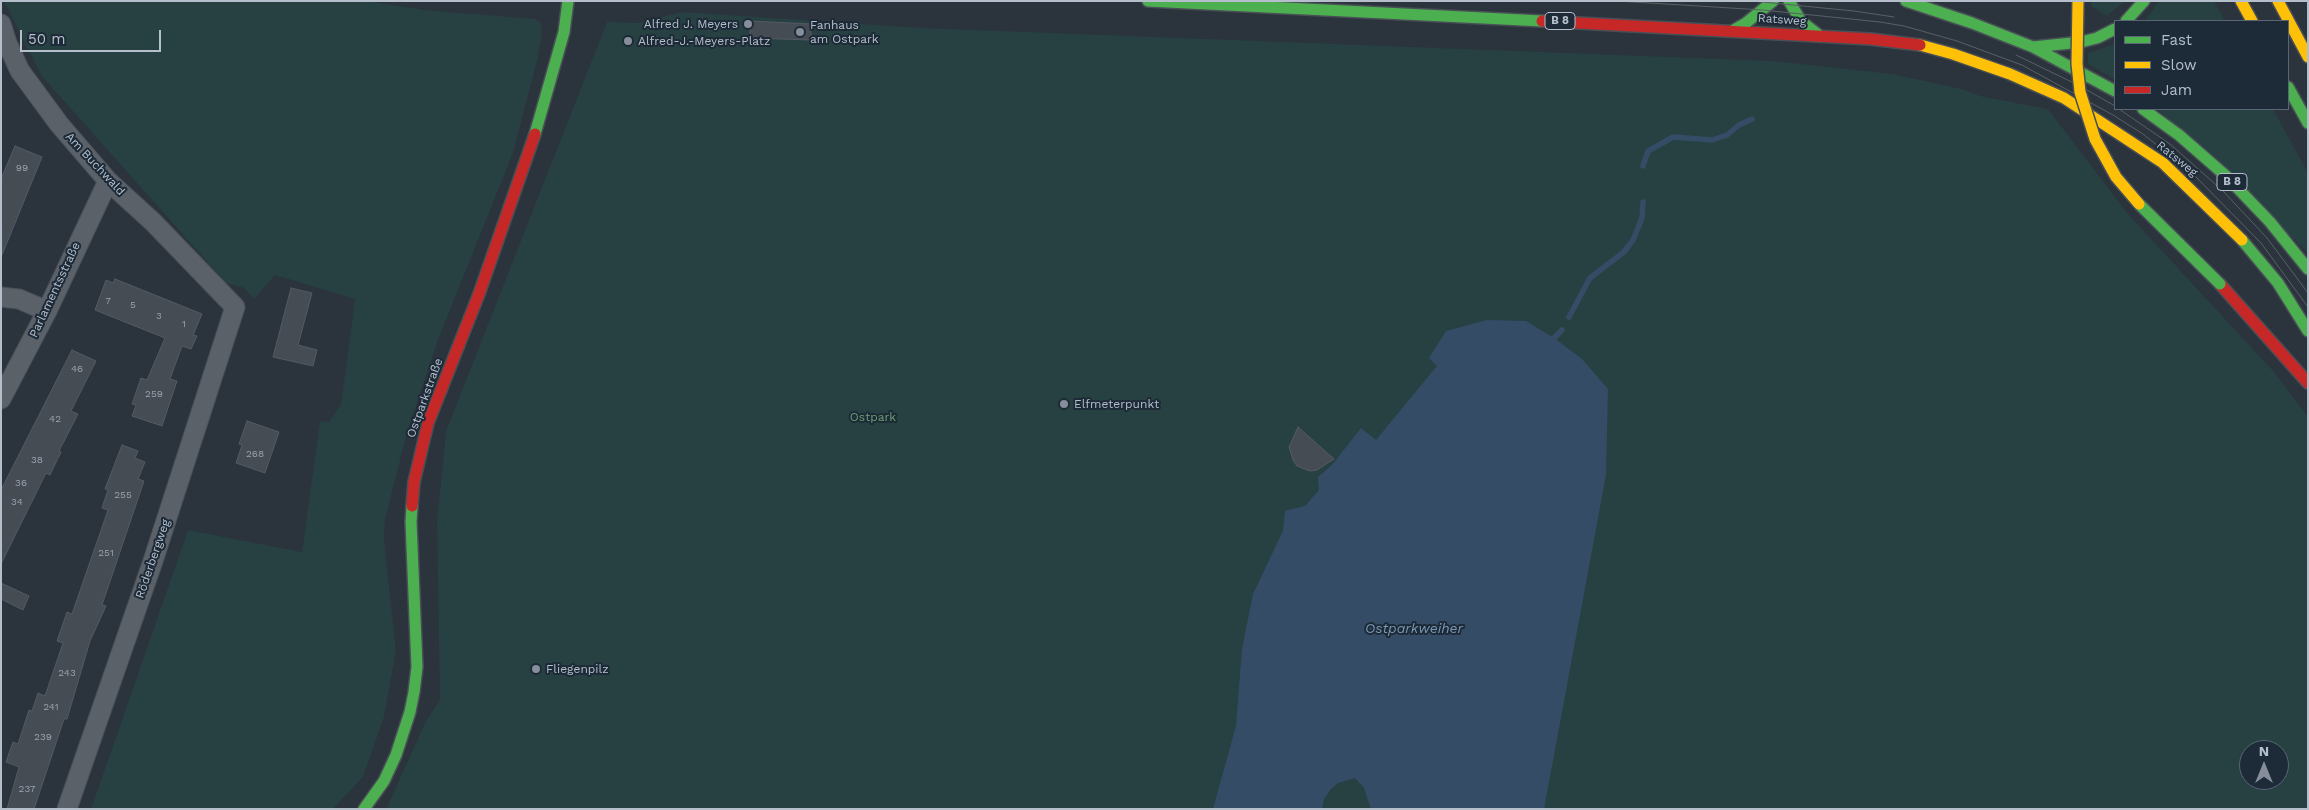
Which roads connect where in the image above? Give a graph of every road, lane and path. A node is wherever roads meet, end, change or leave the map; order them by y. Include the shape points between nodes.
1 (568, 1) edge
2 (1148, 1) edge
3 (1773, 1) edge
4 (1789, 1) edge
5 (1906, 1) edge
6 (2078, 1) edge
7 (2144, 1) edge
8 (2241, 1) edge
9 (2278, 1) edge
10 (2127, 20) edge
11 (2251, 20) edge
12 (2288, 20) edge
13 (2289, 21) edge
14 (1, 24) edge
15 (2114, 30) edge
16 (1732, 31) junction
17 (1820, 36) junction
18 (2033, 47) junction
19 (2308, 56) edge
20 (2289, 89) edge
21 (2114, 90) edge
22 (2145, 110) edge
23 (2308, 124) edge
24 (108, 181) junction
25 (2308, 269) edge
26 (1, 297) edge
27 (235, 307) joint
28 (47, 311) junction
29 (2308, 331) edge
30 (2308, 384) edge
31 (1, 399) edge
32 (67, 809) edge
33 (364, 809) edge

1 - 33 main road, Ostparkstraße via 555,68 528,157 428,423 420,453 411,522 417,667 414,692 396,755 384,781
2 - 16 main road, Ratsweg / B 8
3 - 16 main road
4 - 17 main road via 1801,21
5 - 18 main road
6 - 30 main road, bridge via 2076,49 2084,107 2095,139 2116,177 2220,284
7 - 10 main road
8 - 11 main road
9 - 12 main road
13 - 19 main road
14 - 24 street, Am Buchwald via 20,71 38,98
15 - 18 main road via 2081,42
16 - 17 main road, Ratsweg / B 8
17 - 29 main road, Ratsweg / B 8 via 1896,42 1954,54 2041,87 2095,117 2163,163 2212,207 2278,283
18 - 21 main road
20 - 23 main road
22 - 25 main road, Ratsweg / B 8 via 2226,176 2270,222
24 - 27 street, Am Buchwald via 153,222
24 - 28 street, Parlamentsstraße
26 - 28 street via 18,299
27 - 32 street, Röderbergweg via 153,561
28 - 31 street, Parlamentsstraße

